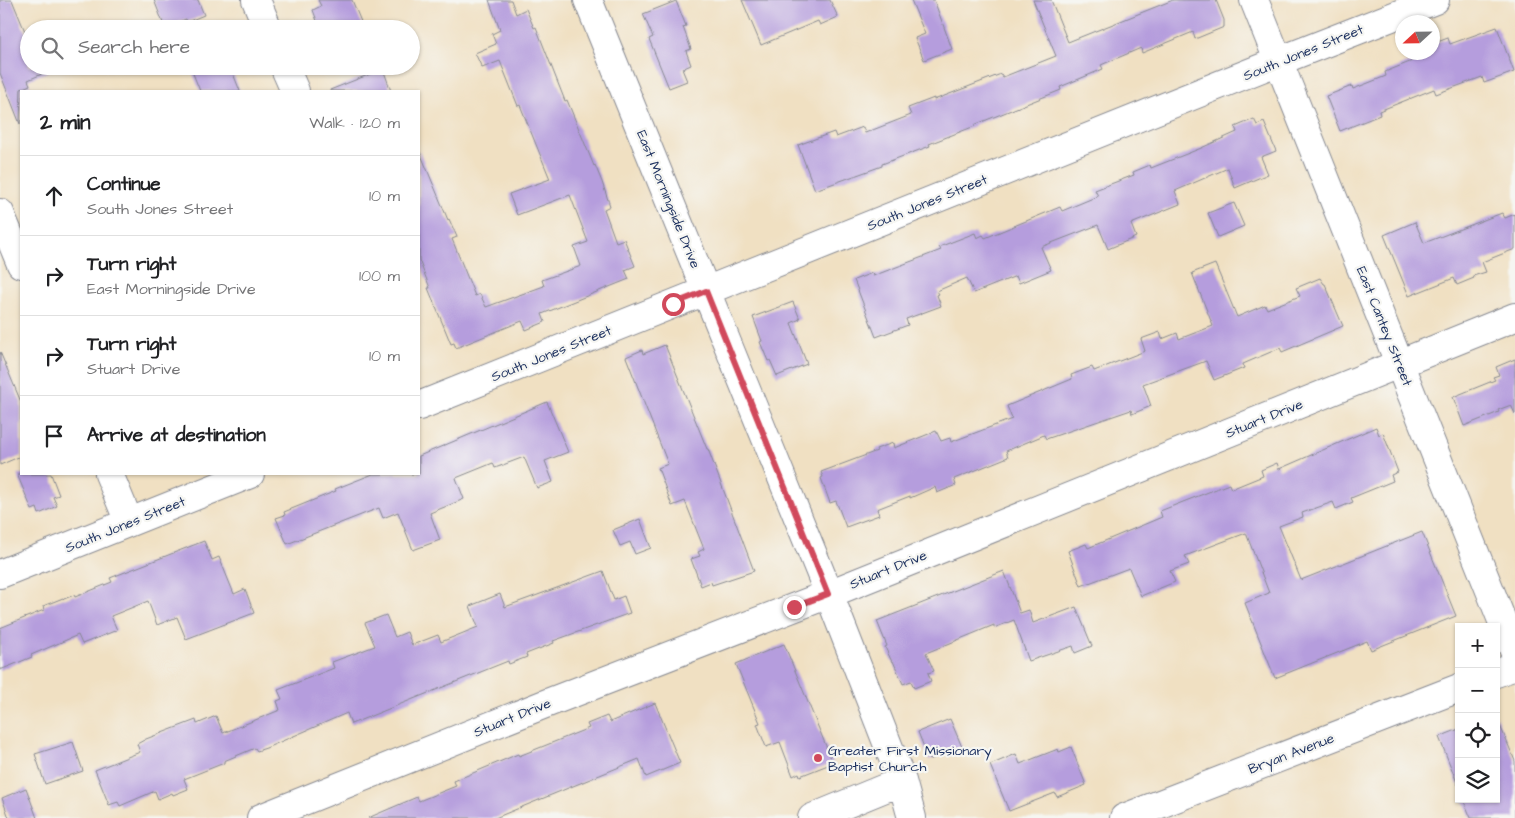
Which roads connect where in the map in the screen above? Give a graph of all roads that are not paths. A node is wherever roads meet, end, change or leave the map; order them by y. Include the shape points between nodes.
1 (256, 0) edge
2 (588, 0) edge
3 (1254, 0) edge
4 (1435, 0) edge
5 (264, 20) edge
6 (1279, 61) junction
7 (288, 75) edge
8 (295, 90) edge
9 (0, 213) edge
10 (20, 262) edge
11 (706, 291) junction
12 (1515, 317) edge
13 (1400, 364) junction
14 (421, 397) edge
15 (109, 475) edge
16 (247, 475) edge
17 (129, 522) junction
18 (0, 574) edge
19 (828, 594) junction
20 (1515, 653) edge
21 (1515, 666) edge
22 (1500, 672) edge
23 (1455, 690) edge
24 (902, 781) junction
25 (296, 812) edge
26 (841, 812) edge
27 (261, 818) edge
28 (812, 818) edge
29 (912, 818) edge
30 (1124, 818) edge

1 - 5 street
2 - 11 street, East Morningside Drive
3 - 6 street, East Cantey Street
4 - 6 street, South Jones Street
6 - 11 street, South Jones Street
6 - 13 street, East Cantey Street
7 - 8 street
9 - 10 street
11 - 14 street, South Jones Street
11 - 19 street, East Morningside Drive
12 - 13 street, Stuart Drive
13 - 19 street, Stuart Drive
13 - 20 street, East Cantey Street
15 - 17 street
16 - 17 street, South Jones Street
17 - 18 street, South Jones Street
19 - 24 street, East Morningside Drive
19 - 25 street, Stuart Drive via 550,702
21 - 22 street
23 - 30 street, Bryan Avenue
24 - 26 street
24 - 29 street, East Morningside Drive
25 - 27 street, Stuart Drive
26 - 28 street

